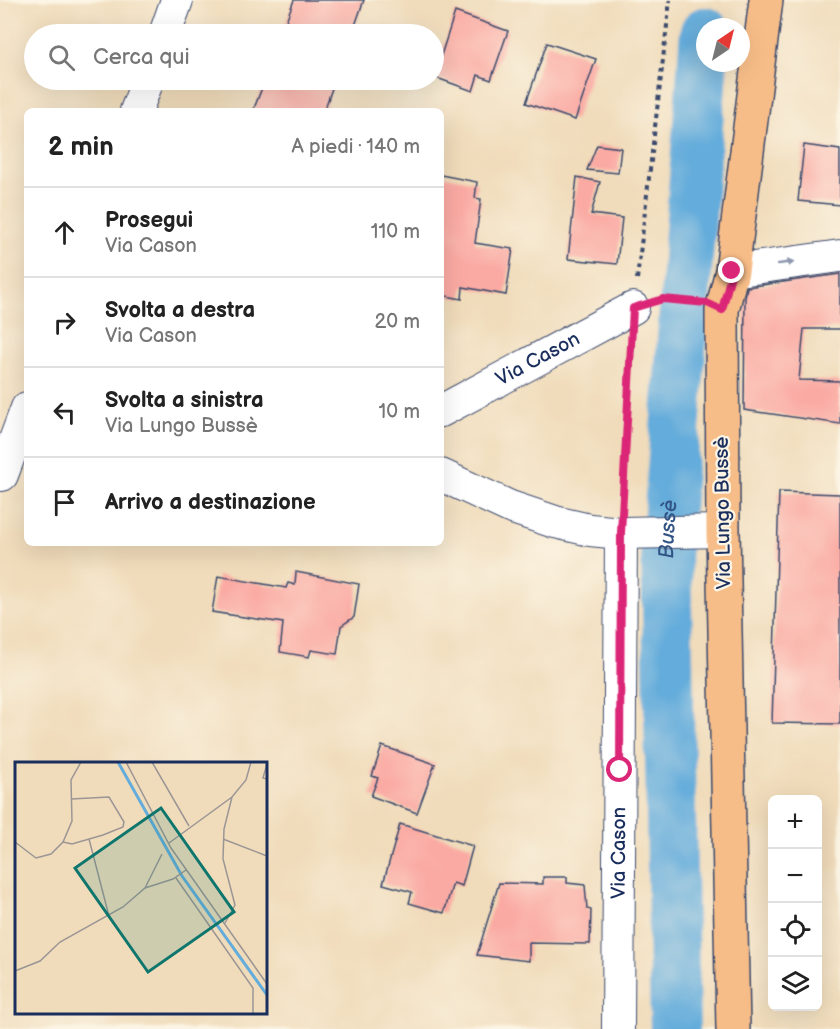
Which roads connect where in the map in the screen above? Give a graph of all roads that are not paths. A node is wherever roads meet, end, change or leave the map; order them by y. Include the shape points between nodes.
1 (177, 0) edge
2 (766, 0) edge
3 (169, 24) edge
4 (144, 90) edge
5 (137, 108) edge
6 (840, 256) edge
7 (732, 271) junction
8 (633, 308) road end
9 (444, 409) edge
10 (24, 420) edge
11 (10, 476) edge
12 (444, 476) edge
13 (723, 531) junction
14 (621, 533) junction
15 (618, 1029) edge
16 (733, 1029) edge

1 - 3 street
2 - 7 main road, Via Lungo Bussè
4 - 5 street
7 -> 6 street
7 - 13 main road, Via Lungo Bussè via 722,310
8 - 9 street, Via Cason
10 - 11 street
12 - 14 street via 510,507 555,522
13 - 14 street
13 - 16 main road, Via Lungo Bussè
14 - 15 street, Via Cason

